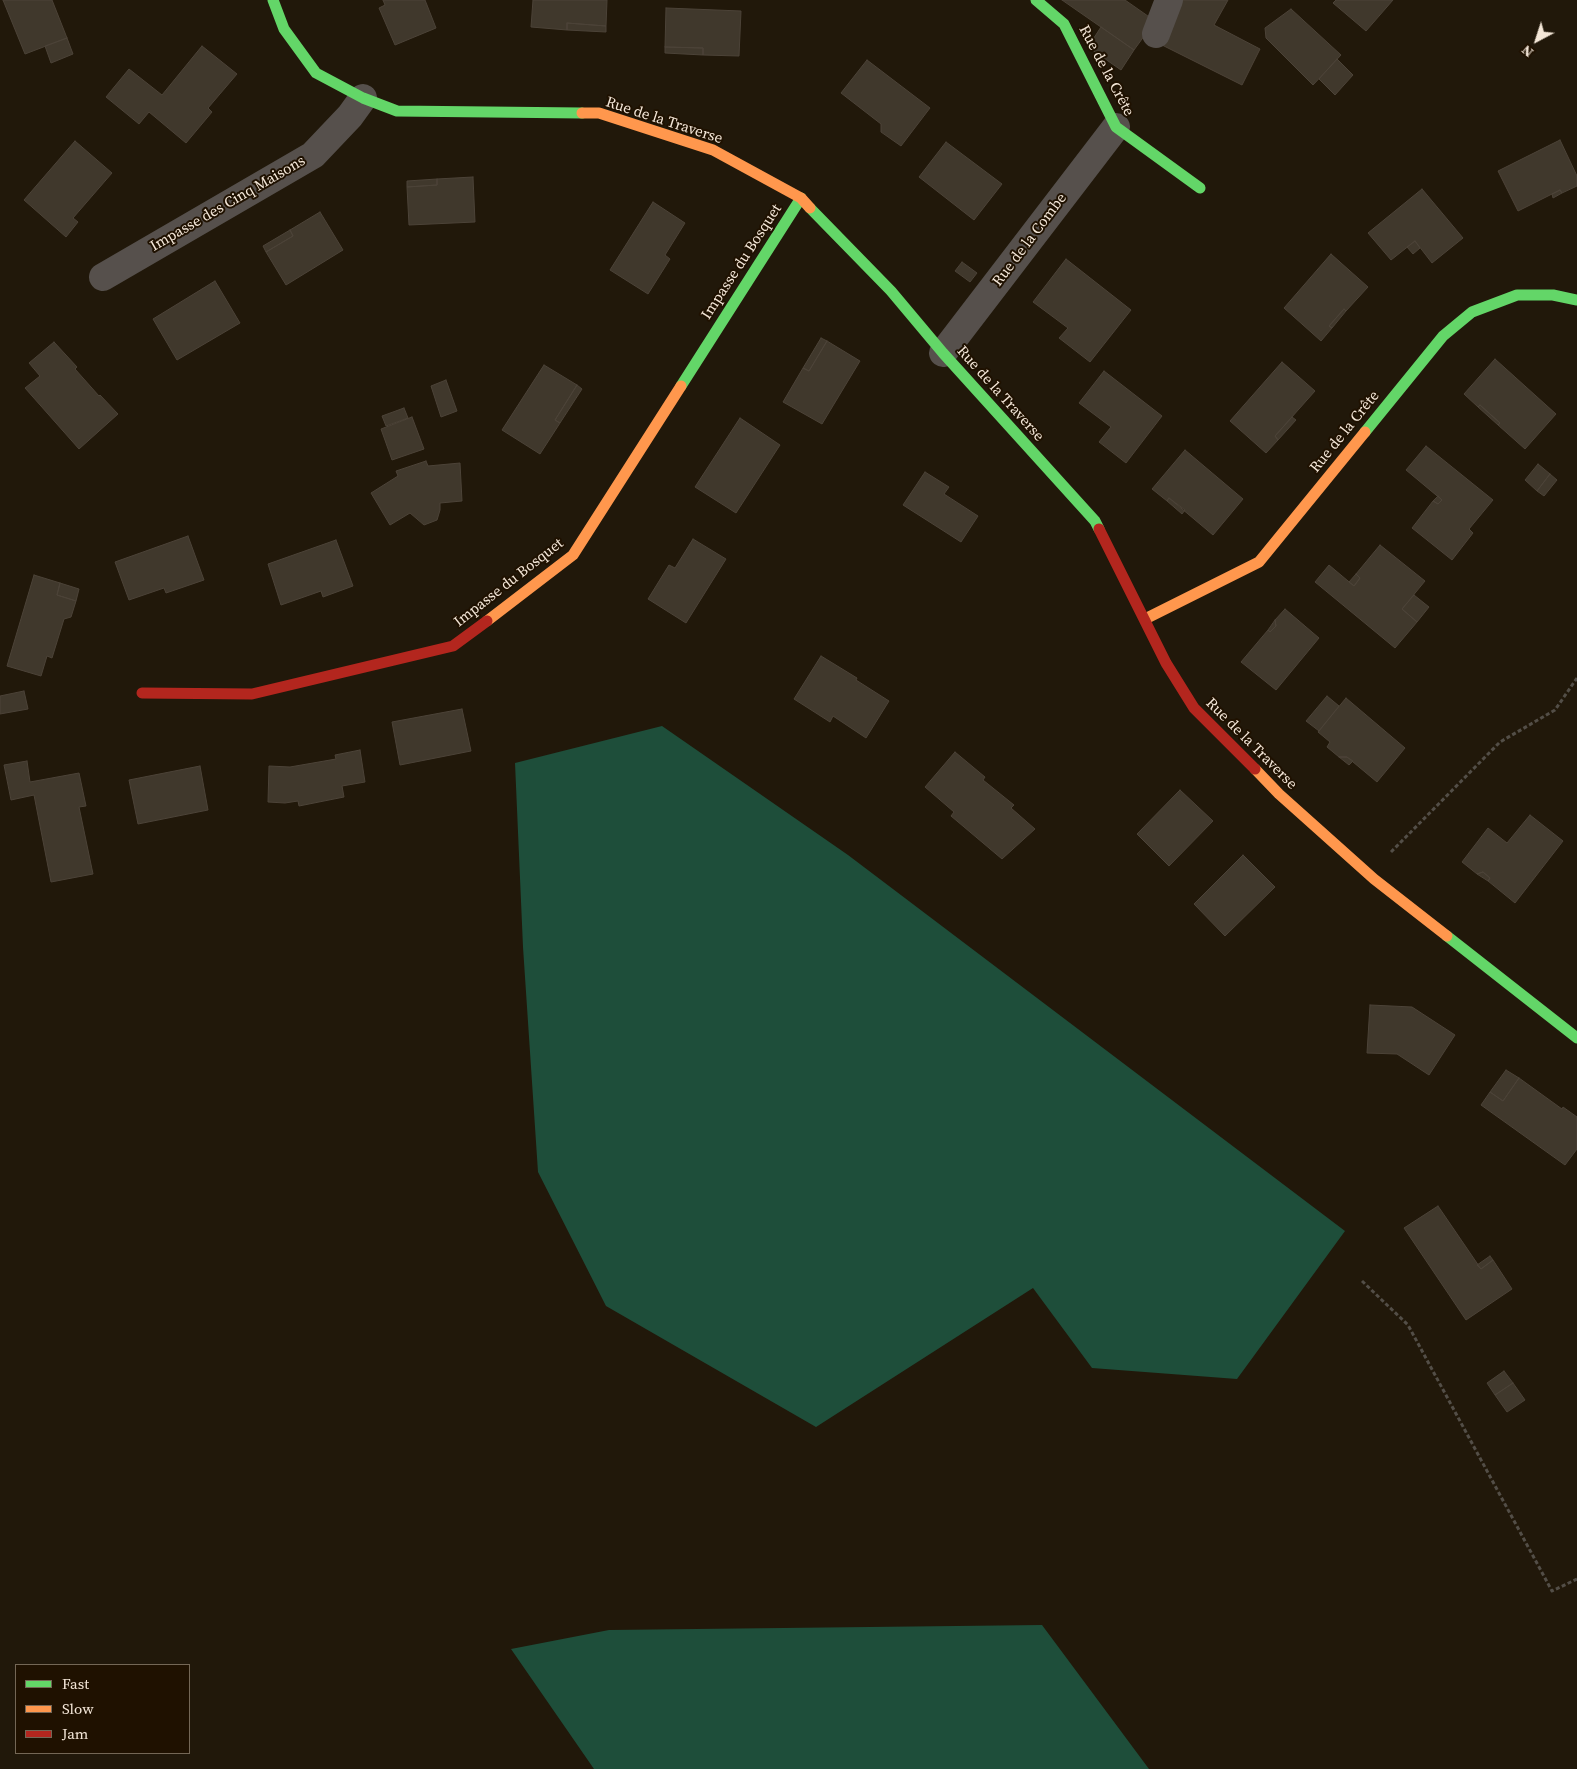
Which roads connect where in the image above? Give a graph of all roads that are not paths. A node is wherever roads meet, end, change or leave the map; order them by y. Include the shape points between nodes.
1 (273, 0) edge
2 (1036, 0) edge
3 (1169, 0) edge
4 (1156, 34) dead end
5 (363, 98) junction
6 (1116, 127) junction
7 (1200, 188) dead end
8 (801, 198) junction
9 (103, 277) dead end
10 (1577, 300) edge
11 (943, 353) junction
12 (1145, 619) junction
13 (142, 692) dead end
14 (1577, 1038) edge

1 - 5 street, Rue de la Traverse via 284,29 316,73
2 - 6 street, Rue de la Crête via 1064,24
3 - 4 street
5 - 8 street, Rue de la Traverse via 397,111 599,114 713,150
5 - 9 street, Impasse des Cinq Maisons via 313,155
6 - 7 street, Rue de la Crête
6 - 11 street, Rue de la Combe
8 - 11 street, Rue de la Traverse via 891,290
8 - 13 street, Impasse du Bosquet via 573,555 453,646 252,694
10 - 12 street, Rue de la Crête via 1553,295 1517,295 1472,312 1443,336 1259,562
11 - 12 street, Rue de la Traverse via 1095,522
12 - 14 street, Rue de la Traverse via 1166,663 1194,708 1279,794 1371,875

